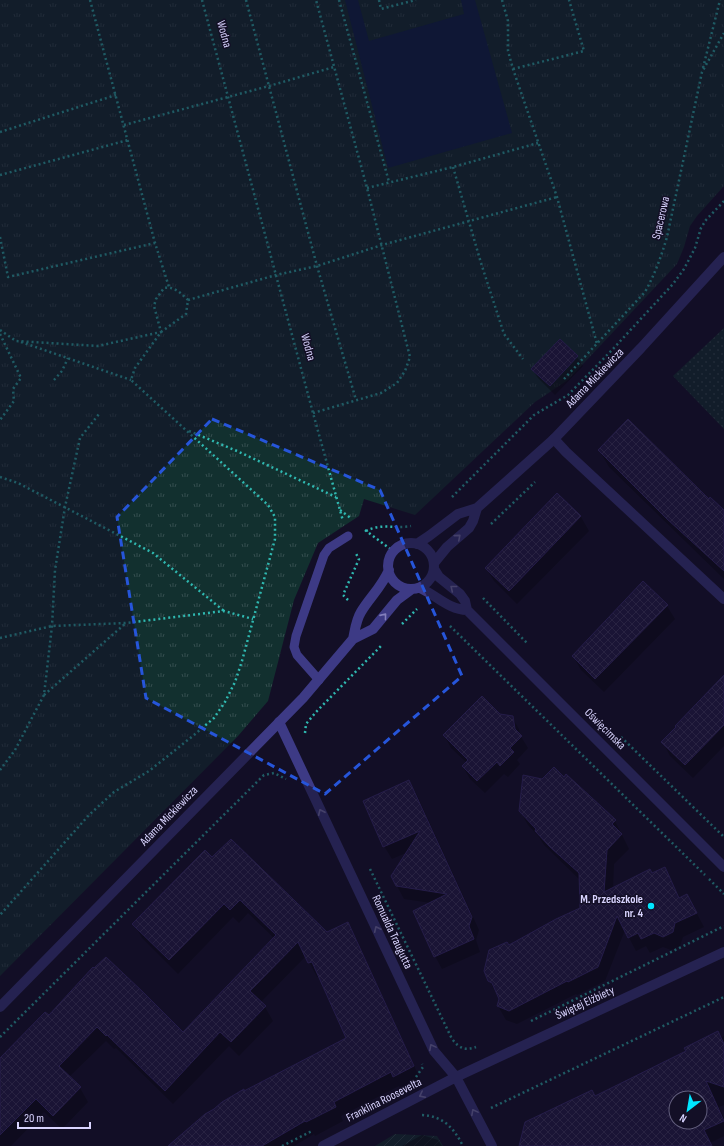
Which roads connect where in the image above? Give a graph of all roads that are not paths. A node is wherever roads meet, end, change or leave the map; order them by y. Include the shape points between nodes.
1 (724, 257) edge
2 (554, 439) junction
3 (477, 508) junction
4 (348, 536) road end
5 (417, 544) junction
6 (434, 566) junction
7 (389, 570) junction
8 (416, 589) junction
9 (724, 599) edge
10 (467, 610) junction
11 (353, 639) junction
12 (319, 680) junction
13 (279, 722) junction
14 (724, 867) edge
15 (724, 952) edge
16 (0, 1007) edge
17 (456, 1077) junction
18 (323, 1146) edge
19 (492, 1146) edge

1 - 2 street, Adama Mickiewicza
2 - 3 street, Adama Mickiewicza
2 - 9 street
3 - 5 street, Adama Mickiewicza via 458,514
6 -> 3 street, Adama Mickiewicza via 447,547 469,528
4 - 12 lane via 329,548 324,556 296,636 294,647 297,655
5 - 6 street via 430,553
5 - 7 street via 401,545 393,551 389,560
6 - 8 street via 430,579
10 -> 6 street, Oświęcimska via 460,594 439,577
7 - 8 street via 392,579 398,585
7 - 11 street, Adama Mickiewicza via 380,587 360,613
8 - 10 street, Oświęcimska via 459,610
11 -> 8 street, Adama Mickiewicza via 373,629 397,600
10 - 14 street, Oświęcimska
11 - 12 street, Adama Mickiewicza
12 - 13 street, Adama Mickiewicza
13 - 16 street, Adama Mickiewicza
17 -> 13 street, Romualda Traugutta via 434,1051
15 - 17 street, Świętej Elżbiety
17 -> 18 street, Franklina Roosevelta
19 -> 17 street, Romualda Traugutta

